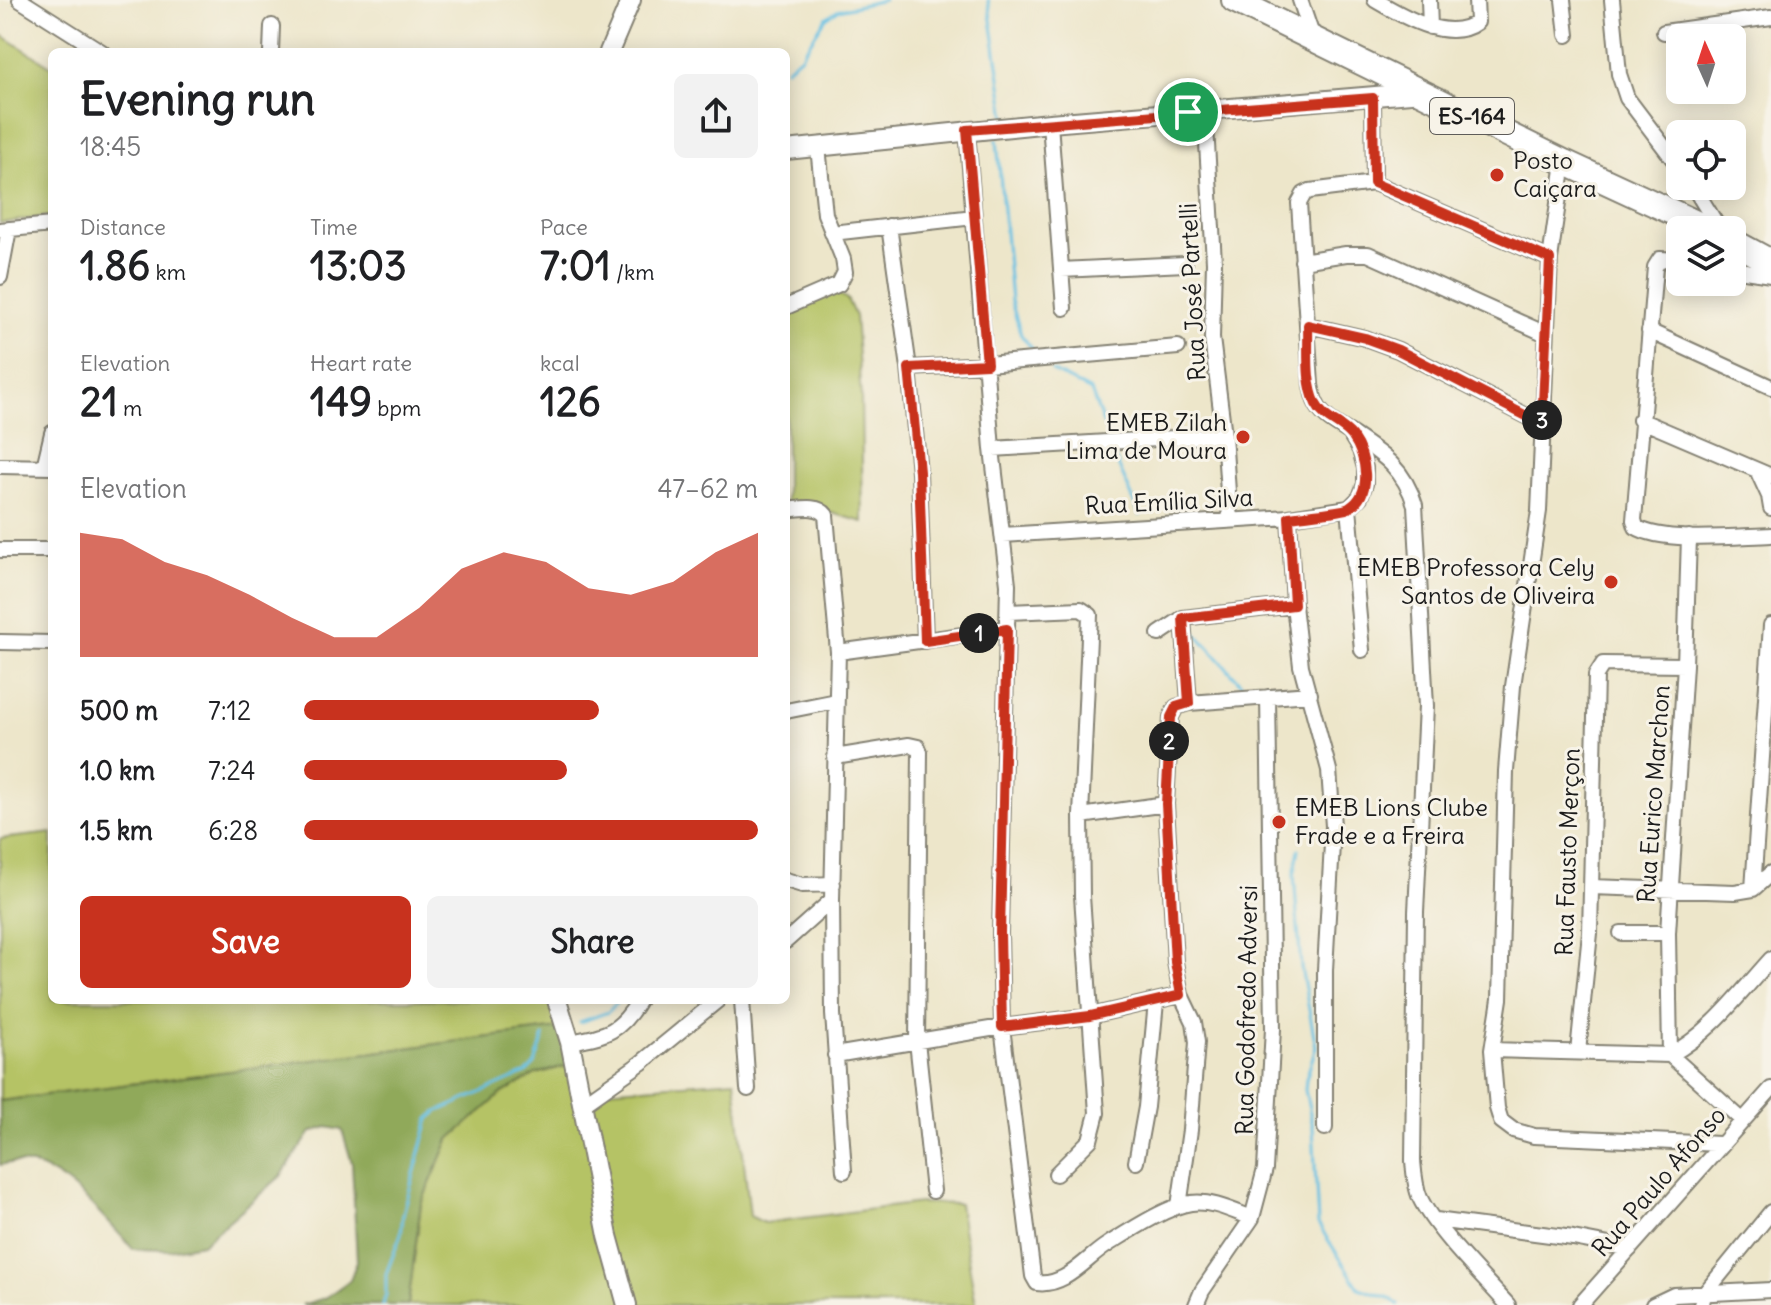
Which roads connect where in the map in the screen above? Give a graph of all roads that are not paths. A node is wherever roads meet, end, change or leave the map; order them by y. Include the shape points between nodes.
1 (20, 0) edge
2 (631, 0) edge
3 (1234, 0) edge
4 (1300, 0) edge
5 (1375, 0) edge
6 (1429, 0) edge
7 (1476, 0) edge
8 (1563, 0) edge
9 (1612, 0) edge
10 (1771, 17) edge
11 (272, 26) dead end
12 (1430, 27) junction
13 (1664, 32) dead end
14 (1567, 35) dead end
15 (1313, 38) junction
16 (96, 48) edge
17 (271, 48) edge
18 (611, 48) edge
19 (1423, 92) junction
20 (1373, 98) junction
21 (1205, 110) junction
22 (1050, 123) junction
23 (967, 130) junction
24 (818, 147) junction
25 (790, 150) edge
26 (1666, 150) edge
27 (1564, 162) junction
28 (1374, 183) junction
29 (1681, 216) edge
30 (974, 217) junction
31 (48, 225) edge
32 (889, 226) junction
33 (4, 230) edge
34 (832, 233) junction
35 (1746, 249) edge
36 (1550, 259) junction
37 (1666, 259) edge
38 (1302, 261) junction
39 (1771, 262) edge
40 (1185, 264) dead end
41 (1061, 270) junction
42 (1746, 271) edge
43 (1771, 275) edge
44 (0, 277) edge
45 (790, 305) edge
46 (1064, 308) dead end
47 (1308, 325) junction
48 (1649, 331) junction
49 (1546, 334) junction
50 (1178, 347) dead end
51 (987, 364) junction
52 (909, 368) junction
53 (1771, 387) edge
54 (1640, 420) junction
55 (1542, 424) junction
56 (1350, 433) junction
57 (1224, 435) junction
58 (992, 449) junction
59 (0, 466) edge
60 (48, 467) edge
61 (1757, 470) junction
62 (1771, 476) edge
63 (1349, 508) junction
64 (1771, 508) edge
65 (790, 510) edge
66 (1289, 517) junction
67 (1230, 520) junction
68 (1003, 535) junction
69 (1771, 535) edge
70 (1689, 537) junction
71 (0, 550) edge
72 (48, 550) edge
73 (1294, 605) junction
74 (1008, 612) junction
75 (1183, 618) junction
76 (1771, 625) edge
77 (1007, 629) junction
78 (1159, 634) dead end
79 (925, 641) junction
80 (0, 642) edge
81 (48, 643) edge
82 (1362, 650) dead end
83 (838, 652) junction
84 (1685, 665) junction
85 (1310, 694) junction
86 (1268, 697) junction
87 (836, 701) junction
88 (1189, 703) junction
89 (790, 710) edge
90 (835, 757) junction
91 (1166, 804) junction
92 (1081, 816) junction
93 (1771, 873) edge
94 (790, 881) edge
95 (833, 884) junction
96 (1591, 887) junction
97 (1753, 889) junction
98 (1670, 891) junction
99 (832, 900) junction
100 (1621, 933) dead end
101 (1668, 933) junction
102 (790, 937) edge
103 (1771, 959) edge
104 (1181, 995) junction
105 (1156, 1002) junction
106 (558, 1004) edge
107 (637, 1004) edge
108 (713, 1004) edge
109 (742, 1004) edge
110 (1090, 1016) junction
111 (1002, 1027) junction
112 (917, 1041) junction
113 (570, 1042) junction
114 (1492, 1050) junction
115 (1578, 1052) junction
116 (835, 1055) junction
117 (1670, 1055) junction
118 (748, 1089) dead end
119 (1771, 1089) edge
120 (583, 1104) junction
121 (1742, 1120) junction
122 (1325, 1128) dead end
123 (1720, 1144) junction
124 (1136, 1162) dead end
125 (844, 1171) dead end
126 (1056, 1174) dead end
127 (933, 1191) dead end
128 (1179, 1206) junction
129 (1771, 1212) edge
130 (1252, 1218) junction
131 (1436, 1220) junction
132 (1630, 1249) junction
133 (1771, 1290) edge
134 (1703, 1299) edge
135 (627, 1305) edge
136 (1196, 1305) edge
137 (1508, 1305) edge
138 (1580, 1305) edge
139 (1653, 1305) edge

1 - 16 street
2 - 18 street
3 - 15 highway, ES-164
4 - 15 street
5 - 12 street
6 - 12 street
7 - 12 street via 1477,22 1470,27
8 - 14 street
9 - 26 street via 1619,74 1627,98
10 - 13 street
11 - 17 street
15 - 19 highway, ES-164
19 - 20 street
19 - 27 highway, ES-164
20 - 21 street
20 - 28 street
21 - 22 street
21 - 57 street, Rua José Partelli via 1214,262 1212,338
22 - 23 street
22 - 41 street
23 - 24 street
23 - 30 street
24 - 25 street
24 - 34 street
27 - 29 highway, ES-164
27 - 36 street
28 - 36 street
28 - 38 street via 1304,194 1299,203
30 - 32 street
30 - 51 street
31 - 33 street
32 - 34 street
32 - 52 street
33 - 44 street
34 - 45 street via 845,266 844,278
35 - 39 highway
36 - 49 street
37 - 48 street via 1656,262
38 - 47 street
38 - 49 street via 1368,254
40 - 41 street
41 - 46 street
42 - 43 street
47 - 55 street via 1398,350
47 - 56 street via 1316,405
48 - 53 street
48 - 54 street
49 - 55 street
50 - 51 street
51 - 52 street
51 - 58 street
52 - 79 street
54 - 61 street
54 - 70 street via 1636,527
55 - 114 street via 1539,511 1506,771 1500,999
56 - 63 street via 1360,450 1365,484
56 - 131 street via 1388,459 1409,484 1418,531 1426,676 1413,1161 1420,1199
57 - 58 street
57 - 67 street, Rua José Partelli
58 - 68 street
59 - 60 street
61 - 62 street
61 - 64 street
63 - 66 street, Rua Emília Silva
63 - 82 street
65 - 83 street via 821,510 826,515
66 - 67 street, Rua Emília Silva
66 - 73 street
67 - 68 street, Rua Emília Silva
68 - 74 street
69 - 70 street
70 - 84 street, Rua Eurico Marchon
71 - 72 street
73 - 75 street
73 - 85 street
74 - 77 street
74 - 92 street via 1081,609 1090,615
75 - 78 street
75 - 88 street
76 - 97 street
77 - 79 street
77 - 111 street
79 - 83 street
80 - 81 street
83 - 87 street
84 - 96 street, Rua Fausto Merçon via 1611,663 1603,664 1596,675
84 - 98 street, Rua Eurico Marchon
85 - 86 street
85 - 122 street via 1329,770 1333,826 1325,970
86 - 88 street
86 - 130 street, Rua Godofredo Adversi via 1273,1029 1267,1157
87 - 89 street
87 - 90 street
88 - 91 street via 1173,710
90 - 95 street
90 - 112 street via 909,745 920,752
91 - 92 street
91 - 104 street
92 - 110 street
93 - 97 street
94 - 95 street
95 - 99 street
96 - 98 street
96 - 115 street, Rua Fausto Merçon
97 - 98 street
98 - 101 street, Rua Eurico Marchon
99 - 102 street
99 - 116 street
100 - 101 street
101 - 117 street, Rua Eurico Marchon
103 - 117 street via 1711,1025
104 - 105 street
104 - 128 street via 1197,1042
105 - 110 street
105 - 124 street
106 - 113 street
107 - 113 street via 613,1031
108 - 120 street
109 - 118 street
110 - 111 street
110 - 126 street via 1095,1128
111 - 112 street
111 - 128 street via 1037,1283 1061,1280 1106,1246
112 - 116 street
112 - 127 street
113 - 120 street
114 - 115 street
114 - 123 street via 1497,1108 1501,1121 1513,1130 1560,1138
115 - 117 street
116 - 125 street
117 - 121 street
119 - 121 street, Rua Paulo Afonso
120 - 135 street via 593,1170
121 - 123 street, Rua Paulo Afonso
123 - 132 street, Rua Paulo Afonso
128 - 130 street via 1203,1203
129 - 134 street
130 - 136 street, Rua Godofredo Adversi
131 - 132 street
131 - 137 street
132 - 138 street, Rua Paulo Afonso
133 - 134 street
134 - 139 street via 1667,1296

